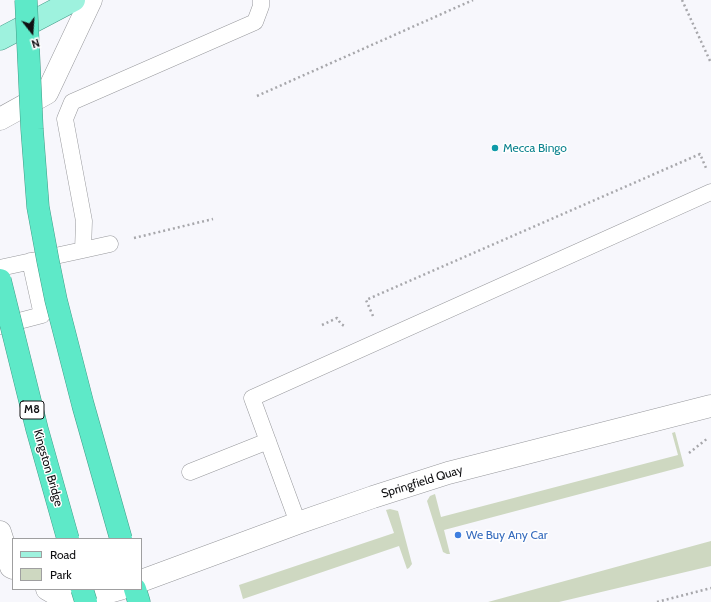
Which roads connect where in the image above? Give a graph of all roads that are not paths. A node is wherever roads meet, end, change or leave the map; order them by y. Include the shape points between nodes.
1 (26, 0) edge
2 (74, 0) edge
3 (91, 0) edge
4 (261, 0) edge
5 (0, 39) edge
6 (0, 119) edge
7 (711, 192) edge
8 (110, 244) road end
9 (83, 250) junction
10 (30, 261) junction
11 (0, 268) edge
12 (0, 280) edge
13 (0, 326) edge
14 (711, 406) edge
15 (268, 442) junction
16 (190, 472) dead end
17 (298, 523) junction
18 (0, 532) edge
19 (68, 538) edge
20 (121, 538) edge
21 (12, 568) edge
22 (142, 581) edge
23 (50, 590) edge
24 (82, 590) edge
25 (116, 590) edge
26 (135, 590) edge
27 (68, 602) edge
28 (72, 602) edge
29 (86, 602) edge
30 (139, 602) edge

1 - 20 highway, bridge via 38,207 56,300 82,404
2 - 5 main road
3 - 6 street via 47,93
4 - 9 lane via 255,22 72,102 65,119 84,221
7 - 15 lane via 252,398
8 - 9 lane
9 - 10 lane
10 - 11 lane
10 - 13 lane via 42,315
12 - 19 highway, Kingston Bridge / M8, bridge via 37,429
14 - 17 street, Springfield Quay via 448,473
15 - 16 lane
15 - 17 lane
17 - 22 street, Springfield Quay
18 - 21 street
23 - 27 street
24 - 29 highway, bridge
25 - 28 street
26 - 30 highway

